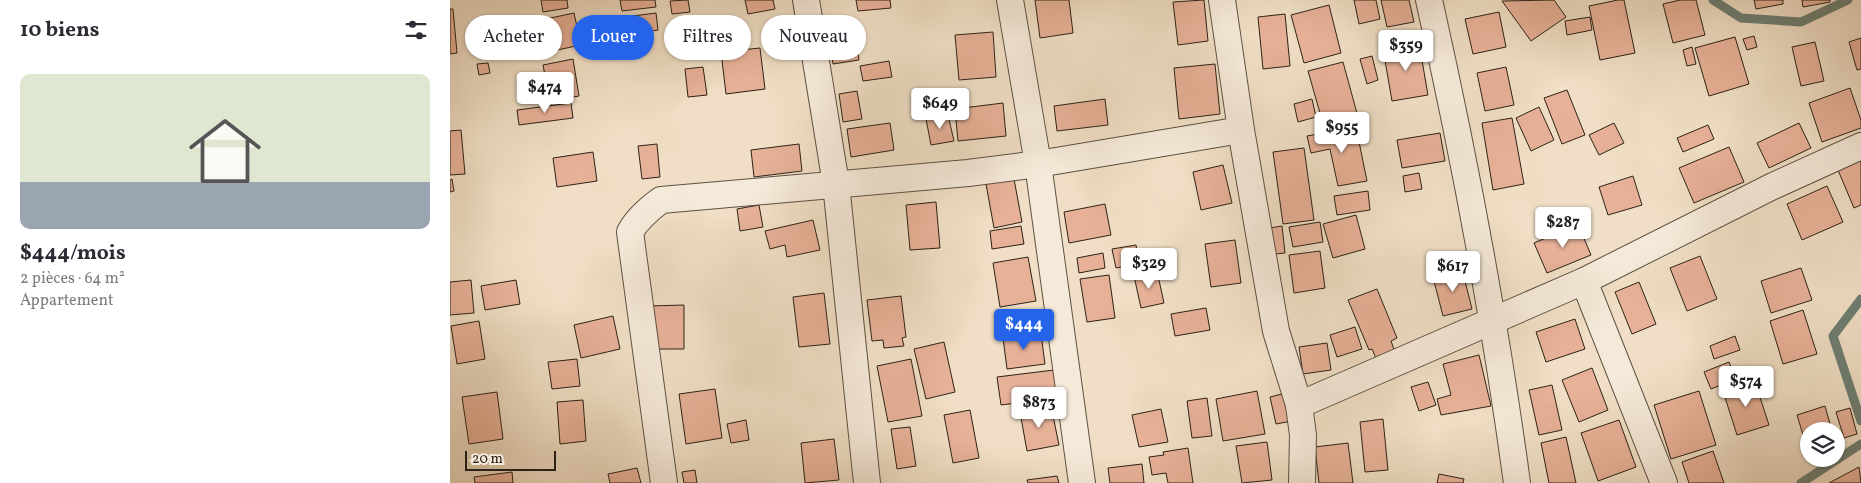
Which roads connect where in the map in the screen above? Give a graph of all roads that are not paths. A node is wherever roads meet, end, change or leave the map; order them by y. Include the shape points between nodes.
1 (806, 0) edge
2 (1010, 0) edge
3 (1222, 0) edge
4 (1429, 0) edge
5 (1241, 130) junction
6 (1861, 146) edge
7 (1038, 164) junction
8 (836, 184) junction
9 (1584, 281) junction
10 (1493, 321) junction
11 (1299, 405) junction
12 (664, 483) edge
13 (867, 483) edge
14 (1082, 483) edge
15 (1302, 483) edge
16 (1517, 483) edge
17 (1664, 483) edge

1 - 8 street
2 - 7 street
3 - 5 street
4 - 10 street via 1466,169
5 - 7 street
5 - 11 street via 1276,331
6 - 9 street via 1771,187
7 - 8 street
7 - 14 street
8 - 12 street via 661,200 637,221 630,232
8 - 13 street
9 - 10 street
9 - 17 street
10 - 11 street
10 - 16 street
11 - 15 street via 1303,435

